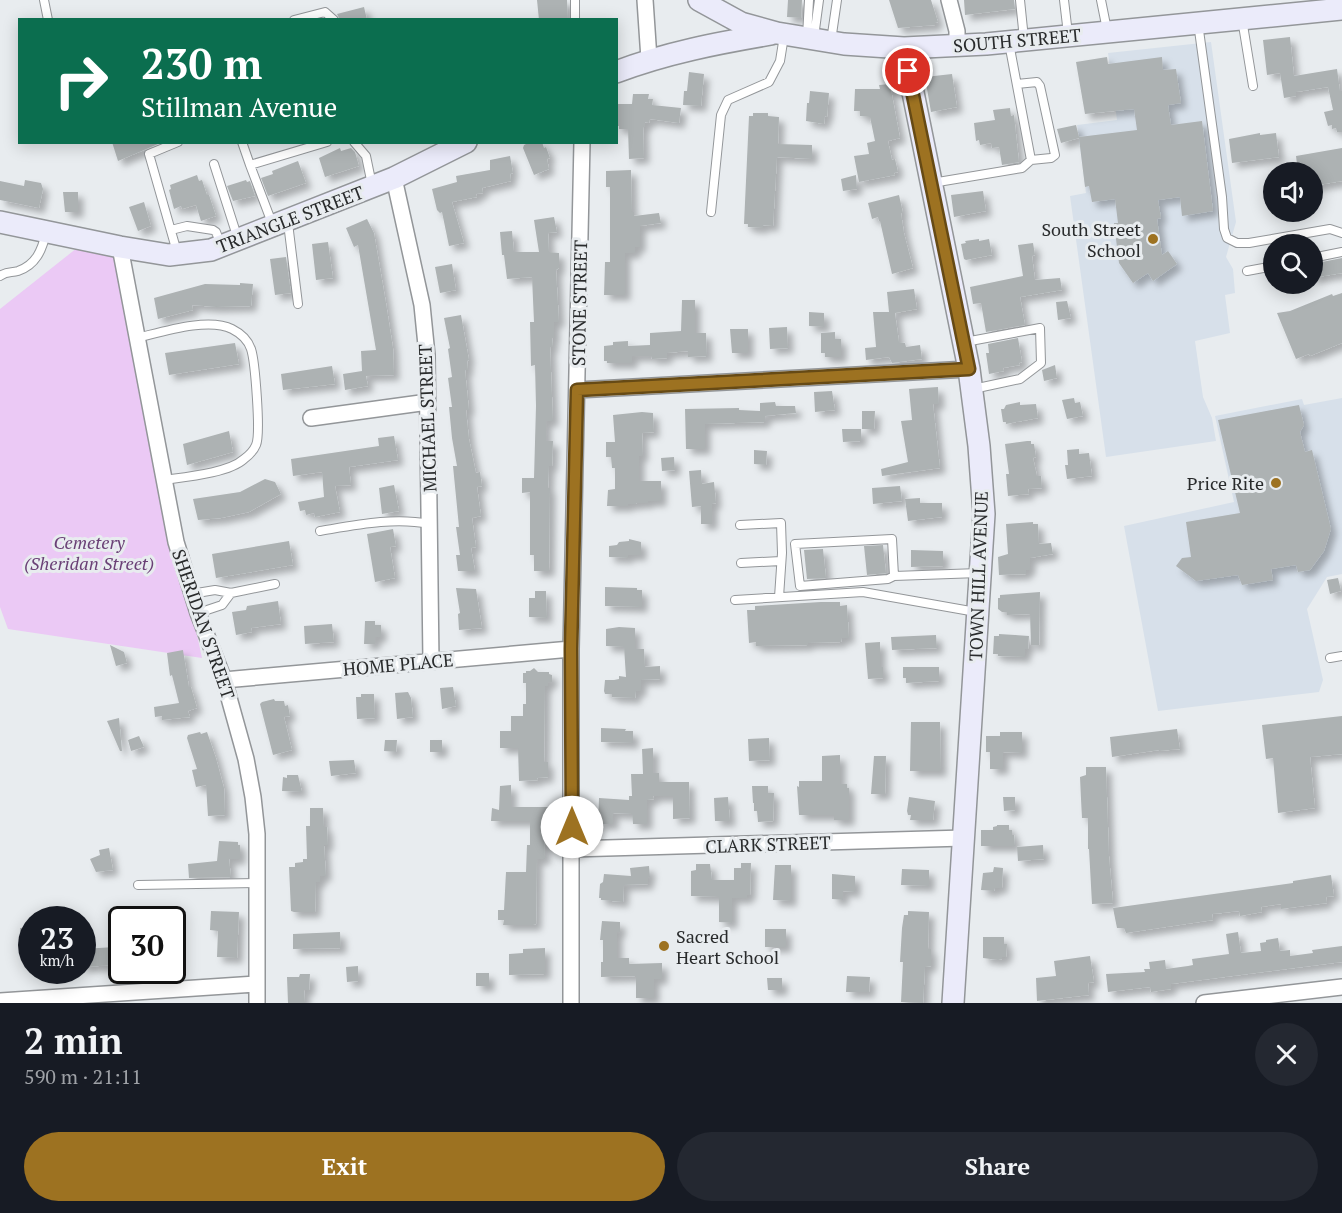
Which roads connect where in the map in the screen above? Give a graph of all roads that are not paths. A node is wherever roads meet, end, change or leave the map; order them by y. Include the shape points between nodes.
1 (44, 0) edge
2 (575, 0) edge
3 (645, 0) edge
4 (699, 0) edge
5 (809, 0) edge
6 (819, 0) edge
7 (837, 0) edge
8 (949, 0) edge
9 (1020, 0) edge
10 (1064, 0) edge
11 (1101, 0) edge
12 (1342, 9) edge
13 (48, 18) edge
14 (302, 18) edge
15 (332, 18) edge
16 (575, 18) dead end
17 (1242, 18) junction
18 (1197, 22) junction
19 (1107, 31) junction
20 (781, 34) junction
21 (1069, 35) junction
22 (818, 40) junction
23 (1016, 41) junction
24 (957, 46) junction
25 (904, 48) junction
26 (649, 59) junction
27 (618, 71) edge
28 (1017, 84) junction
29 (1253, 86) dead end
30 (173, 144) edge
31 (243, 144) edge
32 (320, 144) edge
33 (356, 144) edge
34 (462, 144) edge
35 (582, 144) edge
36 (1031, 160) junction
37 (214, 164) dead end
38 (250, 165) junction
39 (394, 178) junction
40 (931, 183) junction
41 (373, 187) junction
42 (711, 212) dead end
43 (0, 222) edge
44 (281, 224) junction
45 (171, 230) junction
46 (46, 232) junction
47 (1342, 233) edge
48 (230, 243) junction
49 (120, 247) junction
50 (1342, 252) edge
51 (178, 254) junction
52 (1323, 256) edge
53 (1263, 268) edge
54 (1247, 272) dead end
55 (3, 274) edge
56 (298, 304) dead end
57 (137, 338) junction
58 (963, 342) junction
59 (970, 379) junction
60 (577, 390) junction
61 (428, 402) junction
62 (311, 418) dead end
63 (164, 480) junction
64 (429, 524) junction
65 (741, 525) dead end
66 (320, 531) dead end
67 (781, 561) junction
68 (741, 563) dead end
69 (980, 573) junction
70 (894, 576) junction
71 (275, 584) dead end
72 (231, 593) junction
73 (191, 594) junction
74 (779, 597) junction
75 (735, 600) dead end
76 (978, 612) junction
77 (198, 613) junction
78 (571, 649) junction
79 (1342, 656) edge
80 (1330, 658) dead end
81 (431, 661) junction
82 (224, 680) junction
83 (964, 838) junction
84 (572, 849) junction
85 (257, 883) junction
86 (138, 885) dead end
87 (256, 984) junction
88 (1342, 987) edge
89 (0, 1001) edge
90 (257, 1003) edge
91 (571, 1003) edge
92 (953, 1003) edge
93 (1204, 1003) edge

1 - 13 lane
2 - 16 lane
3 - 26 street
4 - 20 street, SOUTH STREET via 741,23
5 - 22 lane
6 - 22 lane
7 - 22 lane
8 - 24 street
9 - 23 lane
10 - 21 lane
11 - 19 lane
12 - 17 street, SOUTH STREET
14 - 15 lane via 325,12
17 - 18 street, SOUTH STREET
17 - 29 lane
18 - 19 street, SOUTH STREET
18 - 47 lane via 1227,238 1249,243 1330,230
19 - 21 street, SOUTH STREET
20 - 22 street, SOUTH STREET
20 - 26 street
20 - 42 lane via 780,61 769,82 728,100 721,116
21 - 23 street, SOUTH STREET
22 - 25 street, SOUTH STREET
23 - 24 street, SOUTH STREET
23 - 28 lane
24 - 25 street, SOUTH STREET
25 - 40 street, TOWN HILL AVENUE
26 - 27 street
28 - 36 lane
28 - 36 lane via 1037,82 1040,86 1055,155
30 - 45 lane via 149,154
31 - 38 lane
32 - 38 lane
33 - 41 lane via 366,156
34 - 39 street, TRIANGLE STREET
35 - 60 street, STONE STREET
36 - 40 lane via 1022,168
37 - 48 lane
38 - 44 lane
39 - 41 street, TRIANGLE STREET
39 - 61 street, MICHAEL STREET via 422,305
40 - 58 street, TOWN HILL AVENUE
41 - 44 street, TRIANGLE STREET
43 - 46 street, TRIANGLE STREET
44 - 48 street, TRIANGLE STREET
44 - 56 lane
45 - 48 lane via 187,226 213,230
45 - 51 lane
46 - 49 street, TRIANGLE STREET
46 - 55 lane via 37,260
48 - 51 street, TRIANGLE STREET
49 - 51 street, TRIANGLE STREET
49 - 57 street, SHERIDAN STREET
50 - 52 lane
53 - 54 lane
57 - 63 street, SHERIDAN STREET
57 - 63 lane via 195,326 222,326 241,335 252,350 259,428 256,445 238,463
58 - 59 street, TOWN HILL AVENUE
58 - 59 lane via 1040,328 1041,363 1020,379
59 - 60 street
59 - 69 street, TOWN HILL AVENUE via 984,514
60 - 78 street, STONE STREET
61 - 62 street
61 - 64 street, MICHAEL STREET
63 - 73 street, SHERIDAN STREET
64 - 66 lane via 360,524
64 - 81 street, MICHAEL STREET
65 - 67 lane via 781,523
67 - 68 lane
67 - 74 lane
69 - 70 lane
69 - 76 street, TOWN HILL AVENUE
70 - 70 lane via 892,539 795,544 800,586
71 - 72 lane
72 - 73 lane via 215,590
72 - 77 lane via 222,605
73 - 77 street, SHERIDAN STREET
74 - 75 lane
74 - 76 lane via 863,592
76 - 83 street, TOWN HILL AVENUE
77 - 82 street, SHERIDAN STREET
78 - 81 street, HOME PLACE
78 - 84 street, STONE STREET
79 - 80 lane
81 - 82 street, HOME PLACE
82 - 85 street, SHERIDAN STREET via 253,797
83 - 84 street, CLARK STREET
83 - 92 street, TOWN HILL AVENUE
84 - 91 street, STONE STREET
85 - 86 lane
85 - 87 street, SHERIDAN STREET
87 - 89 street
87 - 90 street, SHERIDAN STREET
88 - 93 street

